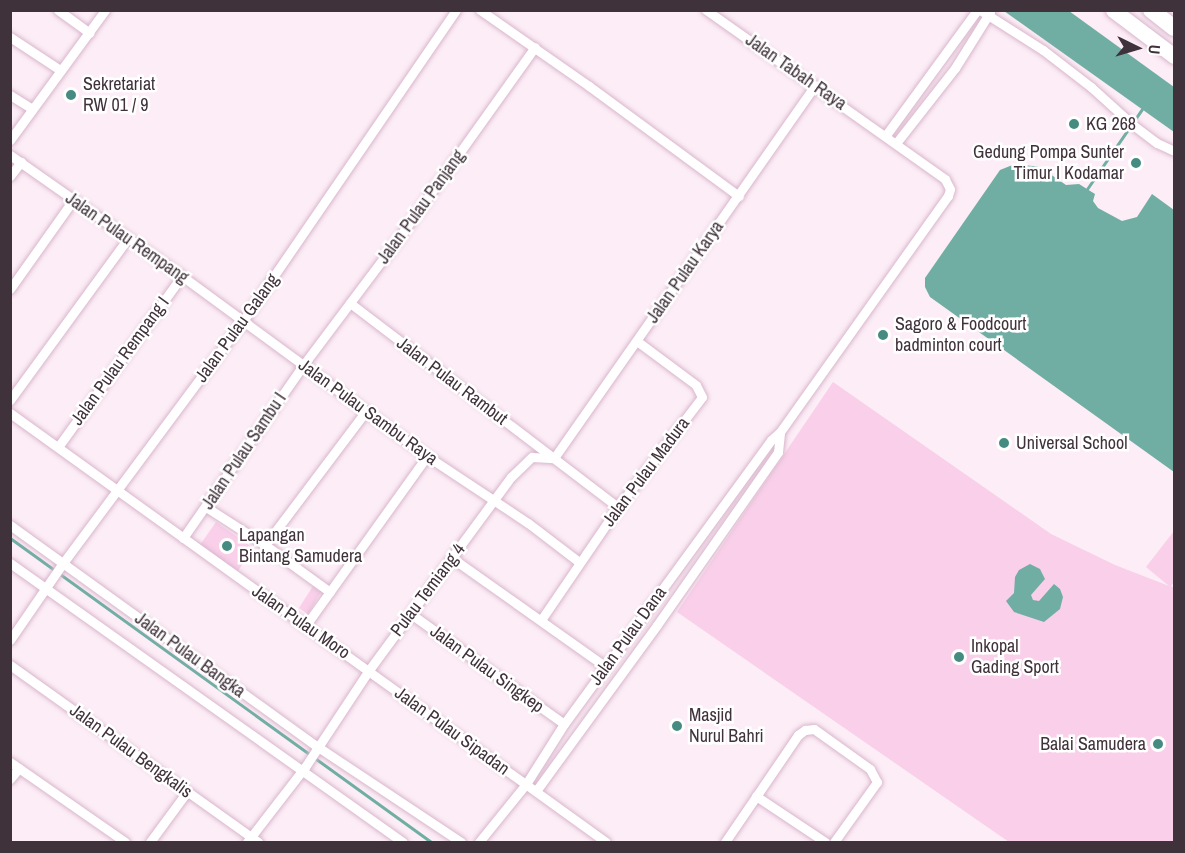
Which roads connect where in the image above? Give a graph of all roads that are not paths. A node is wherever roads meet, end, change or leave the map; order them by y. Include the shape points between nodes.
1 (58, 10) edge
2 (105, 10) edge
3 (456, 10) edge
4 (480, 10) edge
5 (706, 10) edge
6 (1113, 10) edge
7 (1151, 10) edge
8 (984, 12) edge
9 (1174, 28) edge
10 (90, 33) junction
11 (10, 37) edge
12 (534, 47) junction
13 (1174, 56) edge
14 (60, 70) junction
15 (815, 85) junction
16 (10, 95) edge
17 (32, 109) junction
18 (887, 133) junction
19 (10, 140) edge
20 (898, 140) junction
21 (1174, 151) edge
22 (10, 155) edge
23 (21, 162) junction
24 (10, 176) edge
25 (739, 196) junction
26 (73, 200) junction
27 (128, 238) junction
28 (182, 276) junction
29 (10, 289) edge
30 (350, 303) junction
31 (243, 321) junction
32 (637, 341) junction
33 (304, 364) junction
34 (10, 400) edge
35 (366, 411) junction
36 (10, 413) edge
37 (780, 432) junction
38 (58, 447) junction
39 (427, 456) junction
40 (554, 458) junction
41 (118, 489) junction
42 (493, 501) junction
43 (206, 507) junction
44 (618, 507) junction
45 (10, 525) edge
46 (183, 538) junction
47 (265, 545) junction
48 (452, 558) junction
49 (579, 562) junction
50 (10, 563) edge
51 (61, 566) junction
52 (47, 585) junction
53 (330, 592) junction
54 (411, 614) junction
55 (541, 620) junction
56 (306, 625) junction
57 (10, 640) edge
58 (10, 665) edge
59 (606, 667) junction
60 (369, 670) junction
61 (564, 724) junction
62 (317, 749) junction
63 (15, 765) edge
64 (303, 769) junction
65 (10, 779) edge
66 (526, 784) junction
67 (536, 791) junction
68 (186, 793) junction
69 (756, 796) junction
70 (252, 841) edge
71 (126, 843) edge
72 (150, 843) edge
73 (403, 843) edge
74 (461, 843) edge
75 (479, 843) edge
76 (606, 843) edge
77 (725, 843) edge
78 (825, 843) edge
79 (834, 843) edge

1 - 10 street
2 - 10 street
3 - 31 street, Jalan Pulau Galang
4 - 12 street
5 - 15 street, Jalan Tabah Raya
6 - 13 highway
7 - 9 highway
8 - 18 street
8 - 20 street via 955,68
8 - 21 street via 1043,50 1157,143
10 - 14 street
11 - 14 street
12 - 25 street
12 - 30 street, Jalan Pulau Panjang
14 - 17 street
15 - 18 street, Jalan Tabah Raya
15 - 25 street, Jalan Pulau Karya
16 - 17 street
17 - 19 street
18 - 20 street, Jalan Tabah Raya
20 - 37 street, Jalan Pulau Dana via 945,179 950,189 948,196
22 - 23 street, Jalan Pulau Rempang
23 - 24 street
23 - 26 street, Jalan Pulau Rempang
25 - 32 street, Jalan Pulau Karya
26 - 27 street, Jalan Pulau Rempang
26 - 29 street
27 - 28 street, Jalan Pulau Rempang
27 - 34 street
28 - 31 street, Jalan Pulau Rempang
28 - 38 street, Jalan Pulau Rempang I
30 - 33 street, Jalan Pulau Panjang
30 - 40 street, Jalan Pulau Rambut
31 - 33 street, Jalan Pulau Sambu Raya
31 - 41 street, Jalan Pulau Galang
32 - 40 street, Jalan Pulau Karya
32 - 44 street, Jalan Pulau Madura via 696,385 702,397
33 - 35 street, Jalan Pulau Sambu Raya
33 - 43 street, Jalan Pulau Sambu I
35 - 39 street, Jalan Pulau Sambu Raya
35 - 47 street
36 - 38 street, Jalan Pulau Moro
37 - 59 street, Jalan Pulau Dana
37 - 67 street, Jalan Pulau Dana via 778,452
38 - 41 street, Jalan Pulau Moro
39 - 42 street, Jalan Pulau Sambu Raya
39 - 53 street
40 - 42 street, Pulau Temiang 4 via 532,457 524,462
40 - 44 street, Jalan Pulau Rambut
41 - 46 street, Jalan Pulau Moro
41 - 51 street, Jalan Pulau Galang
42 - 48 street, Pulau Temiang 4
42 - 49 street, Jalan Pulau Sambu Raya
43 - 46 street, Jalan Pulau Sambu I
43 - 47 street
44 - 49 street, Jalan Pulau Madura
45 - 51 street, Jalan Pulau Bangka
46 - 56 street, Jalan Pulau Moro
47 - 53 street
48 - 54 street, Pulau Temiang 4
48 - 55 street
49 - 55 street, Jalan Pulau Madura
50 - 52 street, Jalan Pulau Bangka
51 - 52 street, Jalan Pulau Galang
51 - 62 street, Jalan Pulau Bangka
52 - 57 street, Jalan Pulau Galang
52 - 64 street, Jalan Pulau Bangka
53 - 56 street
54 - 60 street, Pulau Temiang 4
54 - 61 street, Jalan Pulau Singkep
55 - 59 street
56 - 60 street, Jalan Pulau Moro
58 - 68 street, Jalan Pulau Bengkalis
59 - 61 street, Jalan Pulau Dana
60 - 62 street, Pulau Temiang 4
60 - 66 street, Jalan Pulau Sipadan
61 - 66 street, Jalan Pulau Dana
62 - 64 street, Pulau Temiang 4
62 - 74 street, Jalan Pulau Bangka
63 - 65 street
63 - 71 street
64 - 70 street, Pulau Temiang 4
64 - 73 street, Jalan Pulau Bangka
66 - 67 street, Jalan Pulau Sipadan
66 - 75 street, Jalan Pulau Dana
67 - 76 street, Jalan Pulau Sipadan
68 - 70 street, Jalan Pulau Bengkalis
68 - 72 street
69 - 77 street
69 - 78 street
69 - 79 street via 798,735 814,729 870,769 877,782

